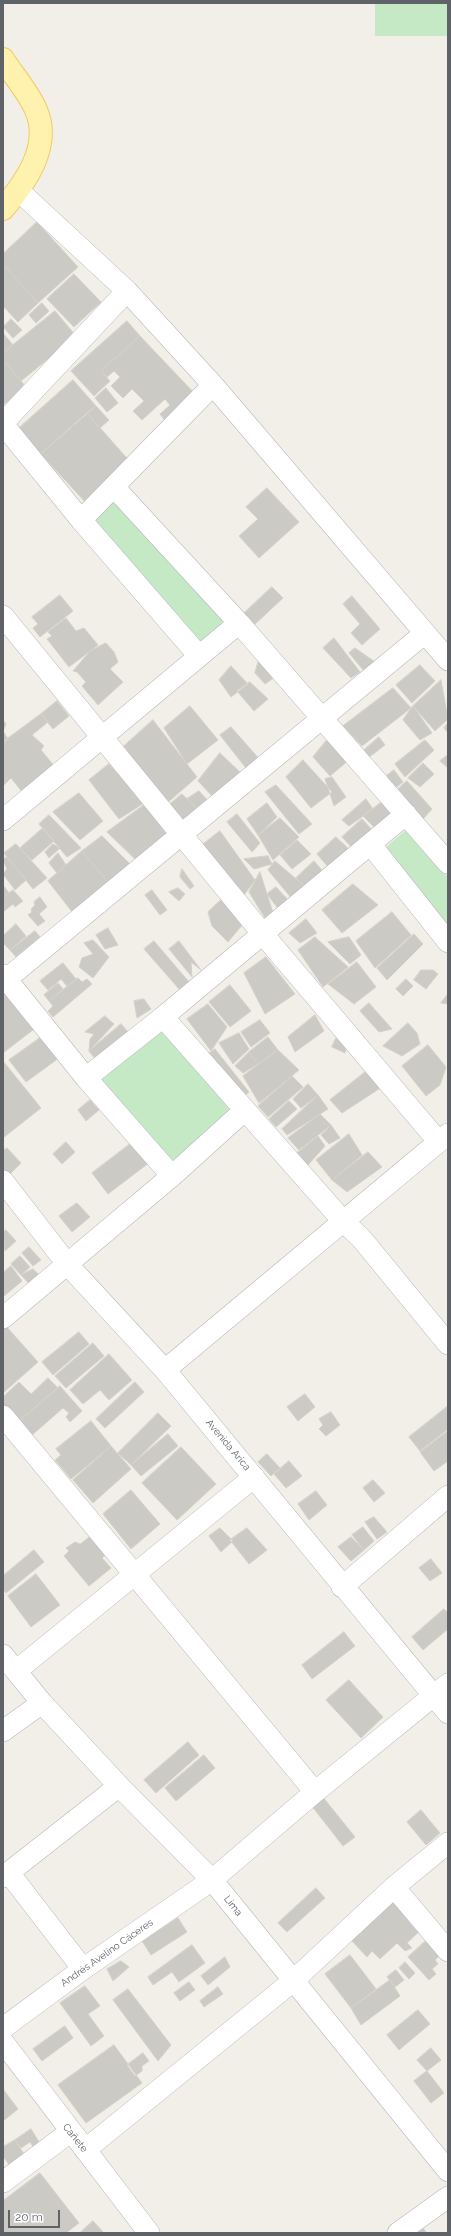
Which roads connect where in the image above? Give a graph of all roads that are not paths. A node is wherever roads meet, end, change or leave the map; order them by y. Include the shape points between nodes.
1 (3, 59) edge
2 (19, 190) junction
3 (3, 209) edge
4 (127, 291) junction
5 (212, 385) junction
6 (3, 423) edge
7 (114, 486) junction
8 (81, 520) junction
9 (3, 616) edge
10 (239, 623) junction
11 (425, 633) junction
12 (199, 656) junction
13 (448, 660) edge
14 (321, 719) junction
15 (103, 737) junction
16 (406, 814) junction
17 (4, 816) edge
18 (181, 834) junction
19 (370, 845) junction
20 (448, 863) edge
21 (262, 933) junction
22 (448, 942) edge
23 (4, 979) edge
24 (163, 1017) junction
25 (86, 1078) junction
26 (245, 1110) junction
27 (443, 1137) edge
28 (172, 1176) junction
29 (3, 1182) edge
30 (343, 1221) junction
31 (68, 1265) junction
32 (3, 1318) edge
33 (448, 1344) edge
34 (165, 1370) junction
35 (3, 1416) edge
36 (254, 1477) junction
37 (448, 1496) edge
38 (134, 1574) junction
39 (342, 1587) junction
40 (3, 1655) edge
41 (16, 1671) junction
42 (441, 1691) edge
43 (42, 1703) junction
44 (448, 1713) edge
45 (3, 1731) edge
46 (119, 1786) junction
47 (315, 1792) junction
48 (448, 1843) edge
49 (6, 1875) edge
50 (212, 1880) junction
51 (394, 1887) junction
52 (448, 1951) edge
53 (83, 1969) junction
54 (293, 1981) junction
55 (3, 2028) edge
56 (3, 2042) edge
57 (70, 2132) junction
58 (85, 2150) junction
59 (448, 2171) edge
60 (3, 2182) edge
61 (448, 2196) edge
62 (149, 2233) edge
63 (398, 2233) edge

1 - 2 main road via 36,110 40,124 36,161
2 - 3 main road
2 - 4 street
4 - 5 street
4 - 6 street
5 - 7 street
5 - 11 street
6 - 8 street
7 - 8 street
7 - 10 street
8 - 12 street
9 - 15 street
10 - 12 street
10 - 14 street
11 - 13 street
11 - 14 street
12 - 15 street
14 - 16 street
14 - 18 street
15 - 17 street
15 - 18 street
16 - 19 street
16 - 20 street
18 - 21 street
18 - 23 street
19 - 21 street
19 - 22 street
21 - 24 street
21 - 27 street
23 - 25 street
24 - 25 street
24 - 26 street
25 - 28 street
26 - 28 street
26 - 30 street
27 - 30 street
28 - 31 street
29 - 31 street, Avenida Arica
30 - 33 street via 361,1238
30 - 34 street
31 - 32 street
31 - 34 street, Avenida Arica
34 - 36 street, Avenida Arica
35 - 38 street
36 - 38 street
36 - 39 street, Avenida Arica
37 - 39 street
38 - 41 street
38 - 47 street
39 - 42 street, Avenida Arica
40 - 41 street, Lima
41 - 43 street, Lima
42 - 44 street, Avenida Arica
42 - 47 street, Andrés Avelino Cáceres
43 - 45 street
43 - 46 street, Lima
46 - 49 street
46 - 50 street, Lima
47 - 50 street, Andrés Avelino Cáceres
48 - 51 street
49 - 53 street
50 - 53 street, Andrés Avelino Cáceres
50 - 54 street, Lima
51 - 52 street
51 - 54 street
53 - 55 street, Andrés Avelino Cáceres
54 - 58 street
54 - 59 street, Lima
56 - 57 street, Cañete
57 - 58 street, Cañete
57 - 60 street
58 - 62 street, Cañete
61 - 63 street

